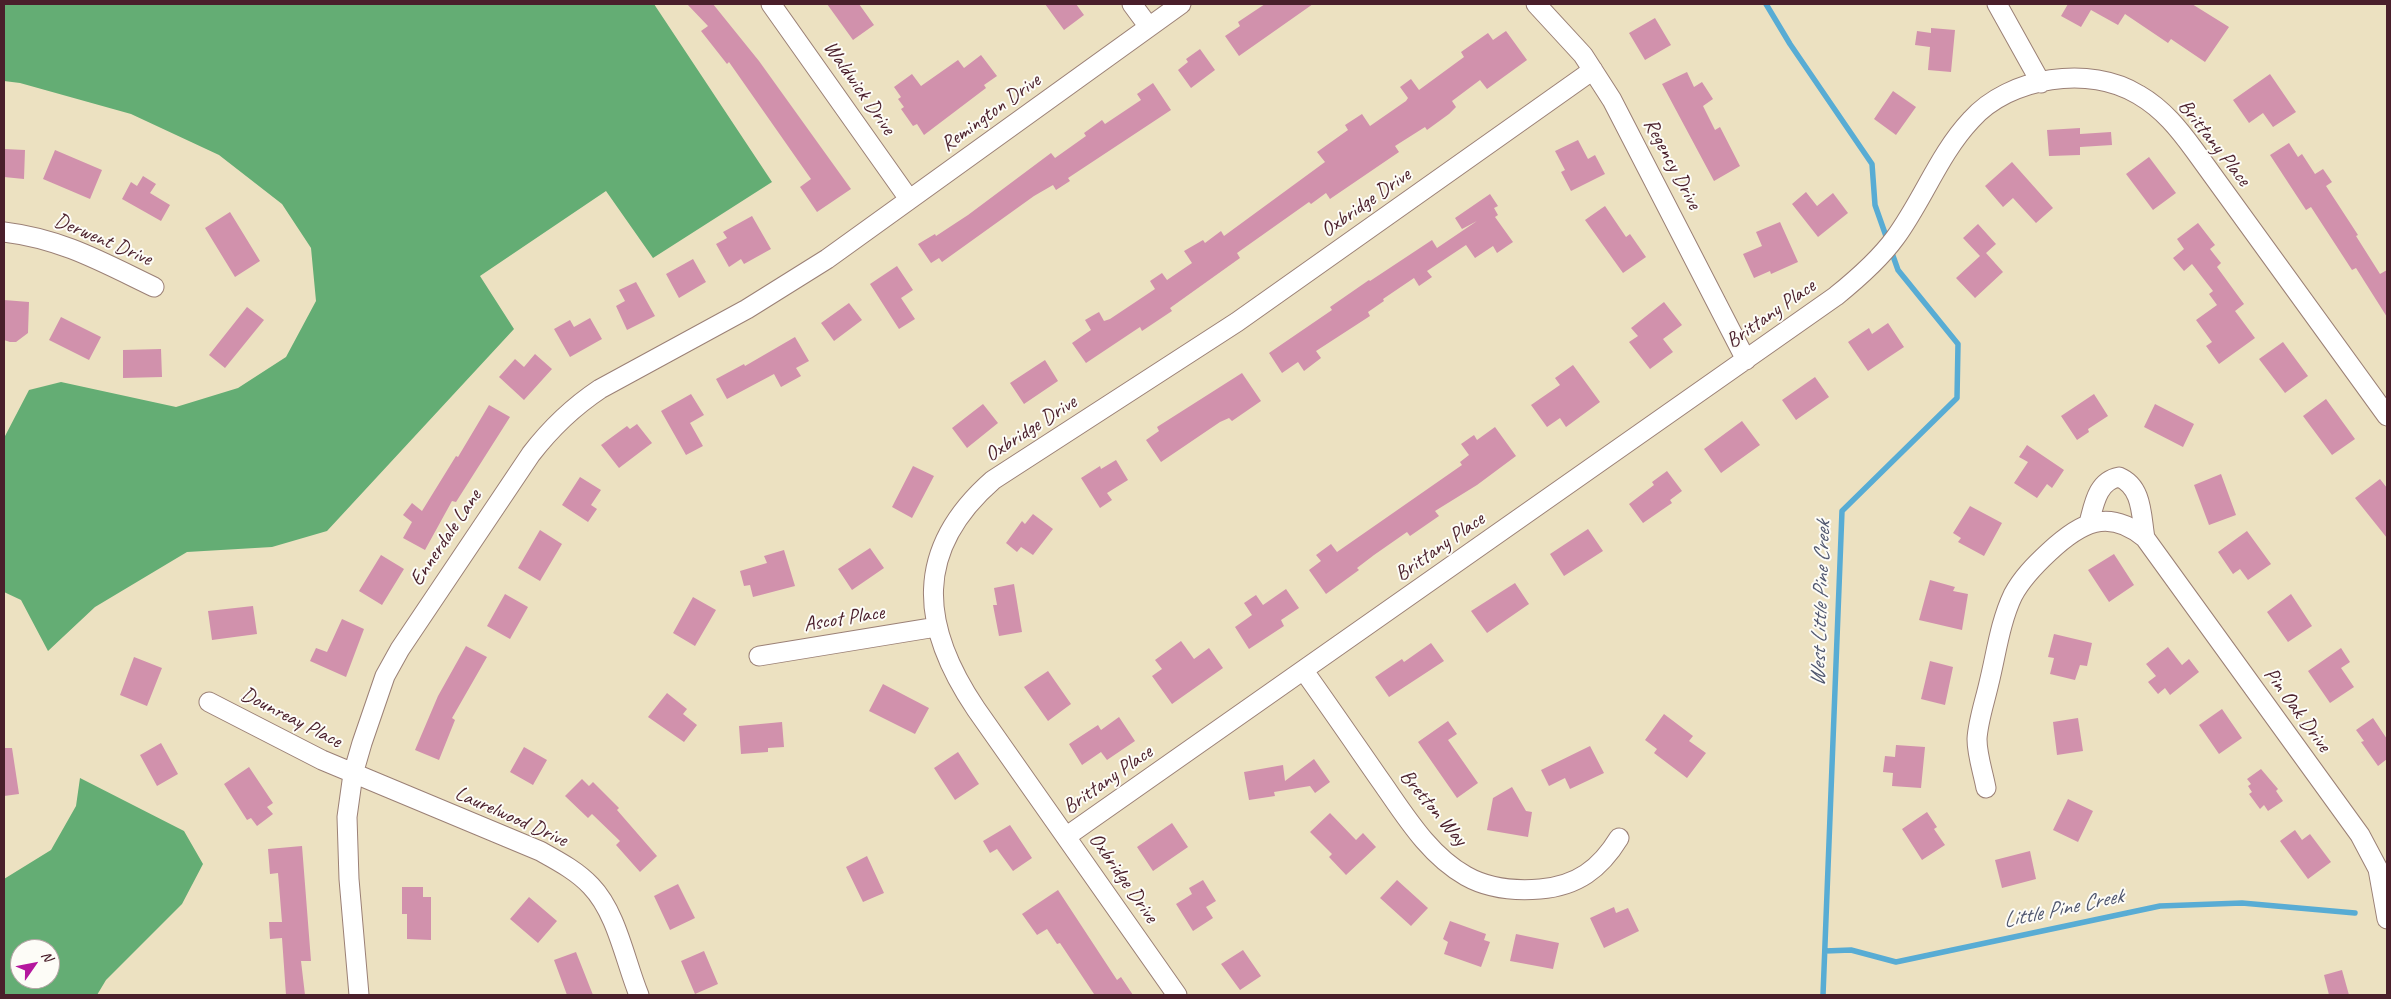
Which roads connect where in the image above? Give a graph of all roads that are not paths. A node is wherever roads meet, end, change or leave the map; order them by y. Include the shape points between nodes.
1 (771, 4) edge
2 (1132, 4) edge
3 (1181, 4) edge
4 (1536, 4) edge
5 (1997, 4) edge
6 (1149, 27) junction
7 (1594, 70) junction
8 (2041, 83) junction
9 (909, 199) junction
10 (4, 232) edge
11 (827, 259) joint
12 (154, 287) dead end
13 (1746, 360) junction
14 (2387, 416) edge
15 (2089, 523) junction
16 (2145, 538) junction
17 (936, 627) junction
18 (759, 656) dead end
19 (1304, 671) junction
20 (209, 702) dead end
21 (353, 774) junction
22 (1986, 788) dead end
23 (1067, 836) junction
24 (1620, 838) dead end
25 (2387, 920) edge
26 (359, 995) edge
27 (639, 995) edge
28 (1177, 995) edge

1 - 9 street, Waldwick Drive
2 - 6 street
3 - 6 street, Remington Drive
4 - 7 street, Regency Drive
5 - 8 street
6 - 9 street, Remington Drive
7 - 13 street, Regency Drive via 1632,135
7 - 17 street, Oxbridge Drive via 1237,322 993,480 970,503 942,548 933,584
8 - 13 street, Brittany Place via 1996,99 1971,120 1950,146 1882,254 1836,296
8 - 14 street, Brittany Place via 2083,79 2110,83 2138,94 2172,121
9 - 11 street, Remington Drive
10 - 12 street, Derwent Drive via 39,237 74,248
11 - 21 street, Ennerdale Lane via 747,309 600,388 548,433 400,649 373,707
13 - 19 street, Brittany Place
15 - 16 street, Pin Oak Drive via 2121,523
15 - 16 street, Pin Oak Drive via 2099,491 2111,478 2118,478 2133,487 2137,495
15 - 22 street via 2068,536 2036,564 2022,580 2010,603 1977,737
16 - 25 street, Pin Oak Drive via 2360,835 2378,869
17 - 18 street, Ascot Place
17 - 23 street, Oxbridge Drive via 959,684
19 - 23 street, Brittany Place
19 - 24 street, Bretton Way via 1414,826 1440,856 1467,876 1497,888 1530,890 1567,884 1595,869
20 - 21 street, Dounreay Place
21 - 26 street, Ennerdale Lane via 347,844
21 - 27 street, Laurelwood Drive via 540,851 581,876 605,905
23 - 28 street, Oxbridge Drive

